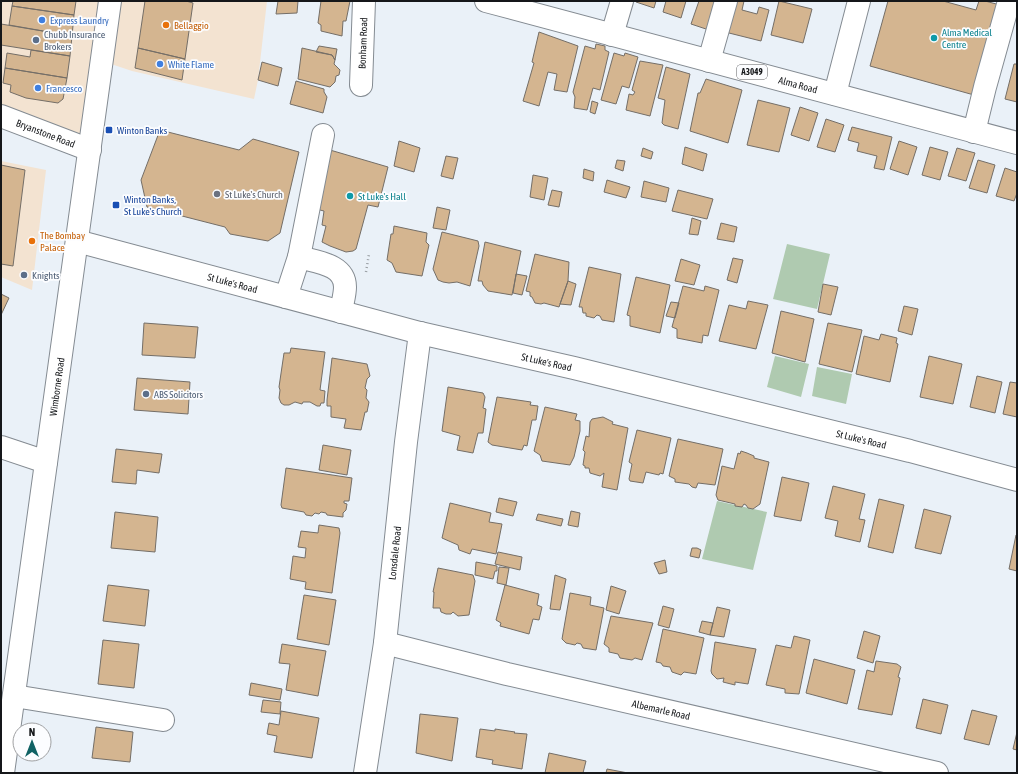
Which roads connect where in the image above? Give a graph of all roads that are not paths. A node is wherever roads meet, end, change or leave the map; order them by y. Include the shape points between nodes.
1 (110, 1) edge
2 (364, 1) edge
3 (622, 1) edge
4 (726, 1) edge
5 (859, 1) edge
6 (1009, 1) edge
7 (498, 3) edge
8 (612, 35) junction
9 (709, 61) junction
10 (361, 85) dead end
11 (835, 94) junction
12 (1, 116) edge
13 (974, 132) junction
14 (323, 135) dead end
15 (1017, 144) edge
16 (90, 150) junction
17 (77, 241) junction
18 (299, 257) junction
19 (286, 297) junction
20 (341, 312) junction
21 (420, 333) junction
22 (1, 447) edge
23 (46, 462) junction
24 (1017, 480) edge
25 (385, 643) junction
26 (14, 696) junction
27 (163, 720) dead end
28 (3, 773) edge
29 (365, 773) edge
30 (937, 773) edge

1 - 16 street, Wimborne Road
2 - 10 street, Bonham Road
3 - 8 street
4 - 9 street
5 - 11 street
6 - 13 street
7 - 8 street, Alma Road / A3049
8 - 9 street, Alma Road / A3049
9 - 11 street, Alma Road / A3049
11 - 13 street, Alma Road / A3049
12 - 16 street, Bryanstone Road
13 - 15 street, Alma Road / A3049
14 - 18 street
16 - 17 street, Wimborne Road
17 - 19 street, St Luke's Road
17 - 23 street, Wimborne Road
18 - 19 street
18 - 20 street via 336,269 344,276 346,287
19 - 20 street, St Luke's Road
20 - 21 street, St Luke's Road
21 - 24 street, St Luke's Road via 574,368
21 - 25 street, Lonsdale Road
22 - 23 street
23 - 26 street, Wimborne Road
25 - 29 street, Lonsdale Road
25 - 30 street, Albemarle Road via 507,674
26 - 27 street
26 - 28 street, Wimborne Road

